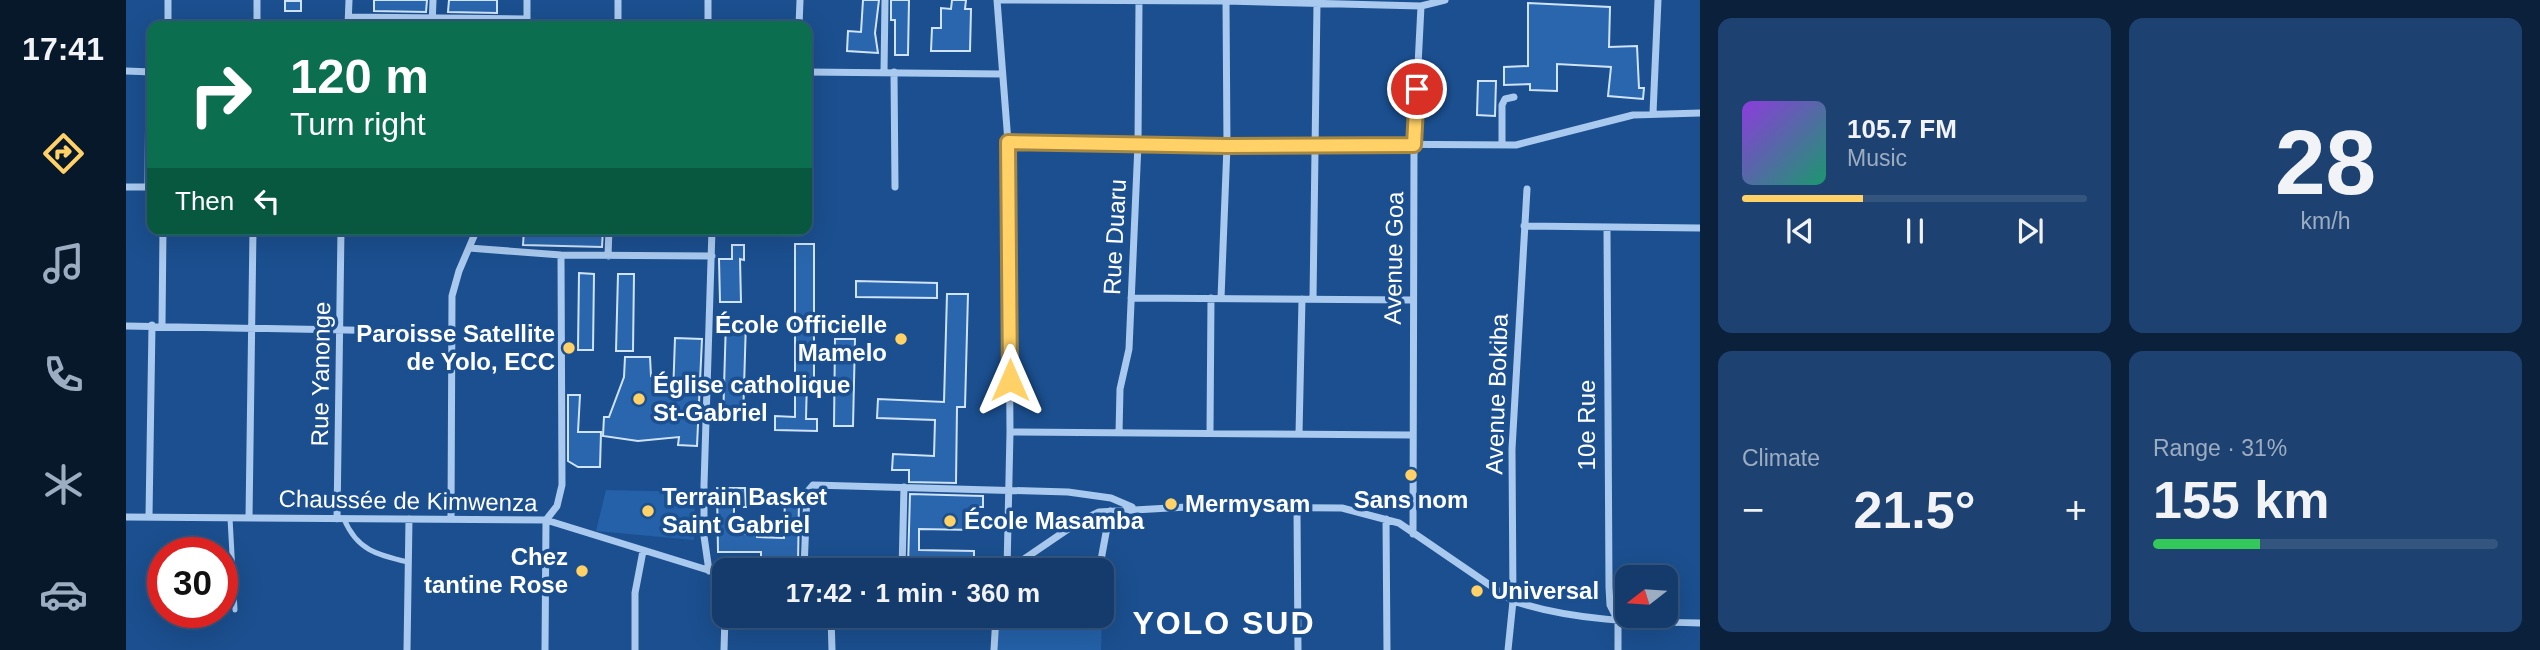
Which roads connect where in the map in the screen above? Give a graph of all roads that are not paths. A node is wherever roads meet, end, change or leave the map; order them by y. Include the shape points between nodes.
1 (168, 0) edge
2 (257, 0) edge
3 (349, 0) edge
4 (433, 0) edge
5 (527, 0) edge
6 (618, 0) edge
7 (708, 0) edge
8 (800, 0) edge
9 (885, 0) edge
10 (997, 0) edge
11 (1118, 0) edge
12 (1445, 0) edge
13 (1658, 0) edge
14 (1139, 1) edge
15 (1205, 1) edge
16 (1226, 1) edge
17 (1299, 1) edge
18 (1317, 3) junction
19 (1390, 3) edge
20 (1422, 6) junction
21 (349, 17) junction
22 (168, 21) edge
23 (257, 21) edge
24 (349, 21) edge
25 (415, 21) edge
26 (432, 21) edge
27 (527, 21) edge
28 (618, 21) edge
29 (708, 21) edge
30 (800, 21) edge
31 (126, 71) edge
32 (147, 72) edge
33 (812, 72) edge
34 (884, 72) junction
35 (894, 72) junction
36 (1000, 74) junction
37 (1514, 97) dead end
38 (1653, 113) junction
39 (1700, 113) edge
40 (1008, 142) junction
41 (1138, 144) junction
42 (1315, 144) junction
43 (1414, 145) junction
44 (1502, 145) junction
45 (1227, 146) junction
46 (126, 187) edge
47 (147, 187) edge
48 (895, 187) dead end
49 (1527, 189) dead end
50 (1524, 226) junction
51 (1607, 228) junction
52 (1700, 228) edge
53 (163, 235) edge
54 (253, 235) edge
55 (341, 235) edge
56 (474, 235) edge
57 (608, 235) edge
58 (712, 235) edge
59 (469, 248) junction
60 (561, 255) junction
61 (608, 256) junction
62 (712, 256) junction
63 (1131, 298) junction
64 (1210, 298) junction
65 (1221, 298) junction
66 (1302, 299) junction
67 (1313, 299) junction
68 (1413, 300) junction
69 (162, 325) junction
70 (126, 326) edge
71 (152, 326) junction
72 (253, 327) junction
73 (341, 331) junction
74 (452, 331) junction
75 (1010, 432) junction
76 (1210, 432) junction
77 (1119, 433) junction
78 (1299, 433) junction
79 (1412, 435) junction
80 (904, 487) junction
81 (1008, 490) junction
82 (1132, 508) junction
83 (1297, 509) junction
84 (1110, 511) junction
85 (149, 516) junction
86 (126, 517) edge
87 (230, 518) junction
88 (249, 518) junction
89 (451, 518) junction
90 (340, 519) junction
91 (409, 519) junction
92 (1386, 519) junction
93 (546, 520) junction
94 (1413, 534) junction
95 (231, 537) edge
96 (643, 551) junction
97 (805, 558) edge
98 (902, 558) edge
99 (1008, 558) edge
100 (1026, 558) edge
101 (1101, 558) edge
102 (408, 562) junction
103 (709, 571) junction
104 (712, 572) edge
105 (1513, 601) junction
106 (1615, 615) edge
107 (1615, 621) edge
108 (1678, 622) edge
109 (1700, 623) edge
110 (724, 628) edge
111 (831, 628) edge
112 (996, 628) edge
113 (1618, 628) edge
114 (407, 650) edge
115 (545, 650) edge
116 (635, 650) edge
117 (724, 650) edge
118 (832, 650) edge
119 (995, 650) edge
120 (1298, 650) edge
121 (1387, 650) edge
122 (1508, 650) edge
123 (1618, 650) edge

1 - 22 street
2 - 23 street
3 - 21 street
4 - 26 street
5 - 27 street
6 - 28 street
7 - 29 street
8 - 30 street
9 - 34 street
10 - 11 street
10 - 36 street
11 - 14 street
12 - 20 street
13 - 38 street
14 - 15 street
14 - 41 street, Rue Duaru
15 - 16 street
16 - 17 street
16 - 45 street
17 - 18 street
18 - 19 street
18 - 42 street
19 - 20 street
20 - 43 street, Avenue Goa
21 - 24 street
21 - 25 street
31 - 32 street
33 - 34 street
34 - 35 street
35 - 36 street
35 - 48 street
36 - 40 street
37 - 44 street via 1502,105
38 - 39 street
38 - 44 street via 1529,143
40 - 41 street
40 - 75 street
41 - 45 street
41 - 63 street, Rue Duaru
42 - 43 street
42 - 45 street
42 - 67 street
43 - 44 street
43 - 68 street, Avenue Goa
45 - 65 street
46 - 47 street
49 - 50 street, Avenue Bokiba
50 - 51 street
50 - 105 street, Avenue Bokiba via 1511,449
51 - 52 street
51 - 106 street, 10e Rue via 1609,587
53 - 69 street
54 - 72 street
55 - 73 street, Rue Yanonge
56 - 59 street
57 - 61 street
58 - 62 street
59 - 60 street
59 - 74 street via 455,283
60 - 61 street
60 - 93 street via 562,485 557,506
61 - 62 street
62 - 103 street via 704,485
63 - 64 street
63 - 77 street, Rue Duaru
64 - 65 street
64 - 76 street
65 - 66 street
66 - 67 street
66 - 78 street
67 - 68 street
68 - 79 street, Avenue Goa
69 - 71 street
69 - 72 street
70 - 71 street
71 - 85 street
72 - 73 street
72 - 88 street
73 - 74 street
73 - 90 street, Rue Yanonge
74 - 89 street
75 - 77 street
75 - 81 street
76 - 77 street
76 - 78 street
78 - 79 street
79 - 94 street, Avenue Goa
80 - 81 street
80 - 97 street via 809,488
80 - 98 street
81 - 82 street via 1095,494
81 - 99 street
82 - 83 street
82 - 84 street
83 - 92 street via 1342,508
83 - 120 street
84 - 100 street via 1077,523
84 - 101 street
85 - 86 street, Chaussée de Kimwenza
85 - 87 street, Chaussée de Kimwenza
87 - 88 street, Chaussée de Kimwenza
87 - 95 lane
88 - 90 street, Chaussée de Kimwenza
89 - 91 street, Chaussée de Kimwenza
89 - 93 street, Chaussée de Kimwenza
90 - 91 street, Chaussée de Kimwenza
90 - 102 lane via 357,544 369,552
91 - 102 street
92 - 94 street
92 - 121 street
93 - 96 street, Chaussée de Kimwenza
93 - 115 street
94 - 105 street
96 - 103 street, Chaussée de Kimwenza
96 - 116 street via 635,593
102 - 114 street
103 - 104 street, Chaussée de Kimwenza
105 - 107 street via 1555,613
105 - 122 street, Avenue Bokiba
108 - 109 street
110 - 117 street
111 - 118 street
112 - 119 street
113 - 123 street, 10e Rue

